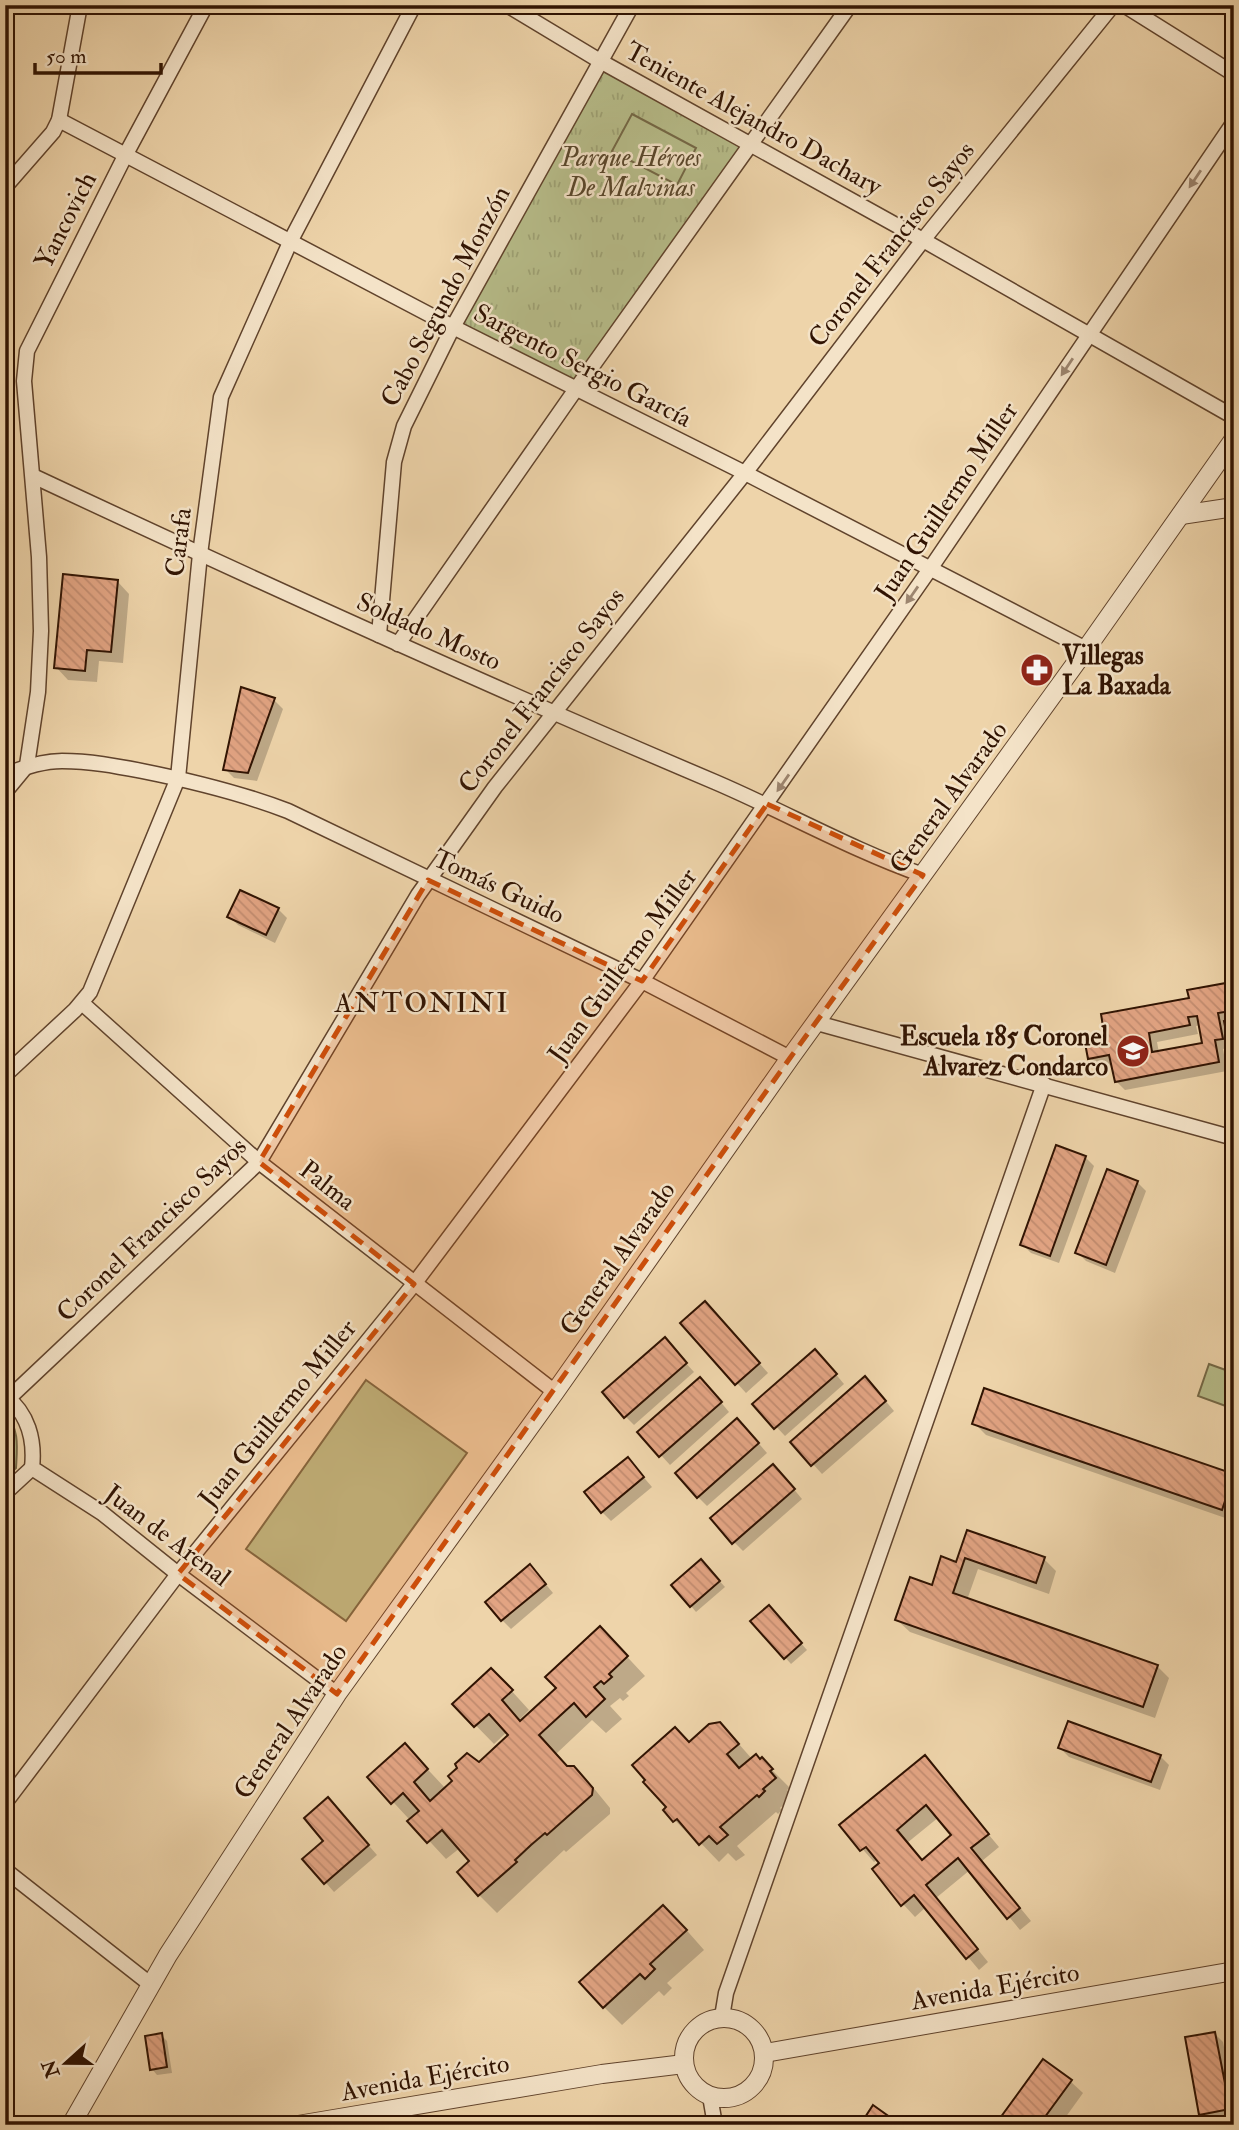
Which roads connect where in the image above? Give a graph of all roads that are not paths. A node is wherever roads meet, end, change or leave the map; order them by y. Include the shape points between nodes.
1 (79, 5) edge
2 (206, 5) edge
3 (414, 5) edge
4 (507, 5) edge
5 (632, 5) edge
6 (850, 5) edge
7 (1113, 5) edge
8 (1124, 5) edge
9 (600, 61) junction
10 (1234, 74) edge
11 (59, 120) junction
12 (1234, 122) edge
13 (750, 145) junction
14 (126, 154) junction
15 (5, 187) edge
16 (291, 240) junction
17 (923, 240) junction
18 (453, 327) junction
19 (1089, 335) junction
20 (576, 389) junction
21 (1234, 417) edge
22 (1234, 439) edge
23 (745, 473) junction
24 (33, 476) junction
25 (1234, 507) edge
26 (1181, 515) junction
27 (200, 554) junction
28 (930, 569) junction
29 (379, 635) junction
30 (398, 644) junction
31 (1086, 649) junction
32 (552, 713) junction
33 (27, 765) junction
34 (5, 775) edge
35 (178, 778) junction
36 (5, 792) edge
37 (767, 804) junction
38 (923, 875) junction
39 (428, 880) junction
40 (642, 981) junction
41 (82, 1003) junction
42 (817, 1023) junction
43 (790, 1058) junction
44 (5, 1075) edge
45 (1044, 1084) junction
46 (1234, 1138) edge
47 (259, 1162) junction
48 (414, 1284) junction
49 (555, 1392) junction
50 (7, 1397) edge
51 (32, 1468) junction
52 (5, 1493) edge
53 (178, 1573) junction
54 (337, 1694) junction
55 (5, 1803) edge
56 (5, 1870) edge
57 (1234, 1971) edge
58 (150, 1984) junction
59 (722, 2018) junction
60 (765, 2053) junction
61 (684, 2064) junction
62 (710, 2096) junction
63 (71, 2125) edge
64 (298, 2125) edge
65 (715, 2125) edge

1 - 11 street
2 - 14 street, Yancovich
3 - 16 street, Carafa
4 - 9 street, Teniente Alejandro Dachary
5 - 9 street, Cabo Segundo Monzón
6 - 13 street
7 - 17 street, Coronel Francisco Sayos
8 - 10 street
9 - 13 street, Teniente Alejandro Dachary
9 - 18 street, Cabo Segundo Monzón
11 - 14 street, Sargento Sergio García
11 - 15 street
12 -> 19 street, Juan Guillermo Miller
13 - 17 street, Teniente Alejandro Dachary
13 - 20 street
14 - 16 street, Sargento Sergio García
14 - 24 street, Yancovich via 27,351 24,381
16 - 18 street, Sargento Sergio García
16 - 27 street, Carafa via 221,397
17 - 19 street, Teniente Alejandro Dachary
17 - 23 street, Coronel Francisco Sayos
18 - 20 street, Sargento Sergio García
18 - 29 street, Cabo Segundo Monzón via 397,443
19 - 21 street, Teniente Alejandro Dachary
19 -> 28 street, Juan Guillermo Miller
20 - 23 street, Sargento Sergio García
20 - 30 street
22 - 26 street, General Alvarado
23 - 28 street, Sargento Sergio García
23 - 32 street, Coronel Francisco Sayos
24 - 27 street, Soldado Mosto
24 - 33 street, Yancovich via 41,631
25 - 26 street
26 - 31 street, General Alvarado
27 - 29 street, Soldado Mosto
27 - 35 street, Carafa
28 - 31 street, Sargento Sergio García
28 -> 37 street, Juan Guillermo Miller
29 - 30 street, Soldado Mosto
30 - 32 street, Soldado Mosto
31 - 38 street, General Alvarado
32 - 37 street, Soldado Mosto
32 - 39 street, Coronel Francisco Sayos
33 - 34 street, Tomás Guido
33 - 35 street, Tomás Guido via 95,762
33 - 36 street
35 - 39 street, Tomás Guido via 288,811
35 - 41 street, Carafa
37 - 38 street, Soldado Mosto
37 - 40 street, Juan Guillermo Miller
38 - 42 street, General Alvarado
39 - 40 street, Tomás Guido
39 - 47 street, Coronel Francisco Sayos
40 - 43 street, Tomás Guido
40 - 48 street, Juan Guillermo Miller
41 - 44 street, Carafa
41 - 47 street, Palma
42 - 43 street, General Alvarado
42 - 45 street
43 - 49 street, General Alvarado
45 - 46 street
45 - 59 street via 726,1993
47 - 48 street, Palma
47 - 50 street, Coronel Francisco Sayos
48 - 49 street, Palma
48 - 53 street, Juan Guillermo Miller
49 - 54 street, General Alvarado
50 - 51 street via 30,1431
51 - 52 street
51 - 53 street, Juan de Arenal via 102,1513
53 - 54 street, Juan de Arenal
53 - 55 street, Juan Guillermo Miller
54 - 58 street, General Alvarado
56 - 58 street
57 - 60 street, Avenida Ejército
58 - 63 street, General Alvarado
59 - 60 street via 745,2023 755,2031
59 - 61 street via 698,2027 684,2050
60 - 62 street via 759,2080 750,2090 724,2099
61 - 62 street via 693,2083
61 - 64 street, Avenida Ejército
62 - 65 street

